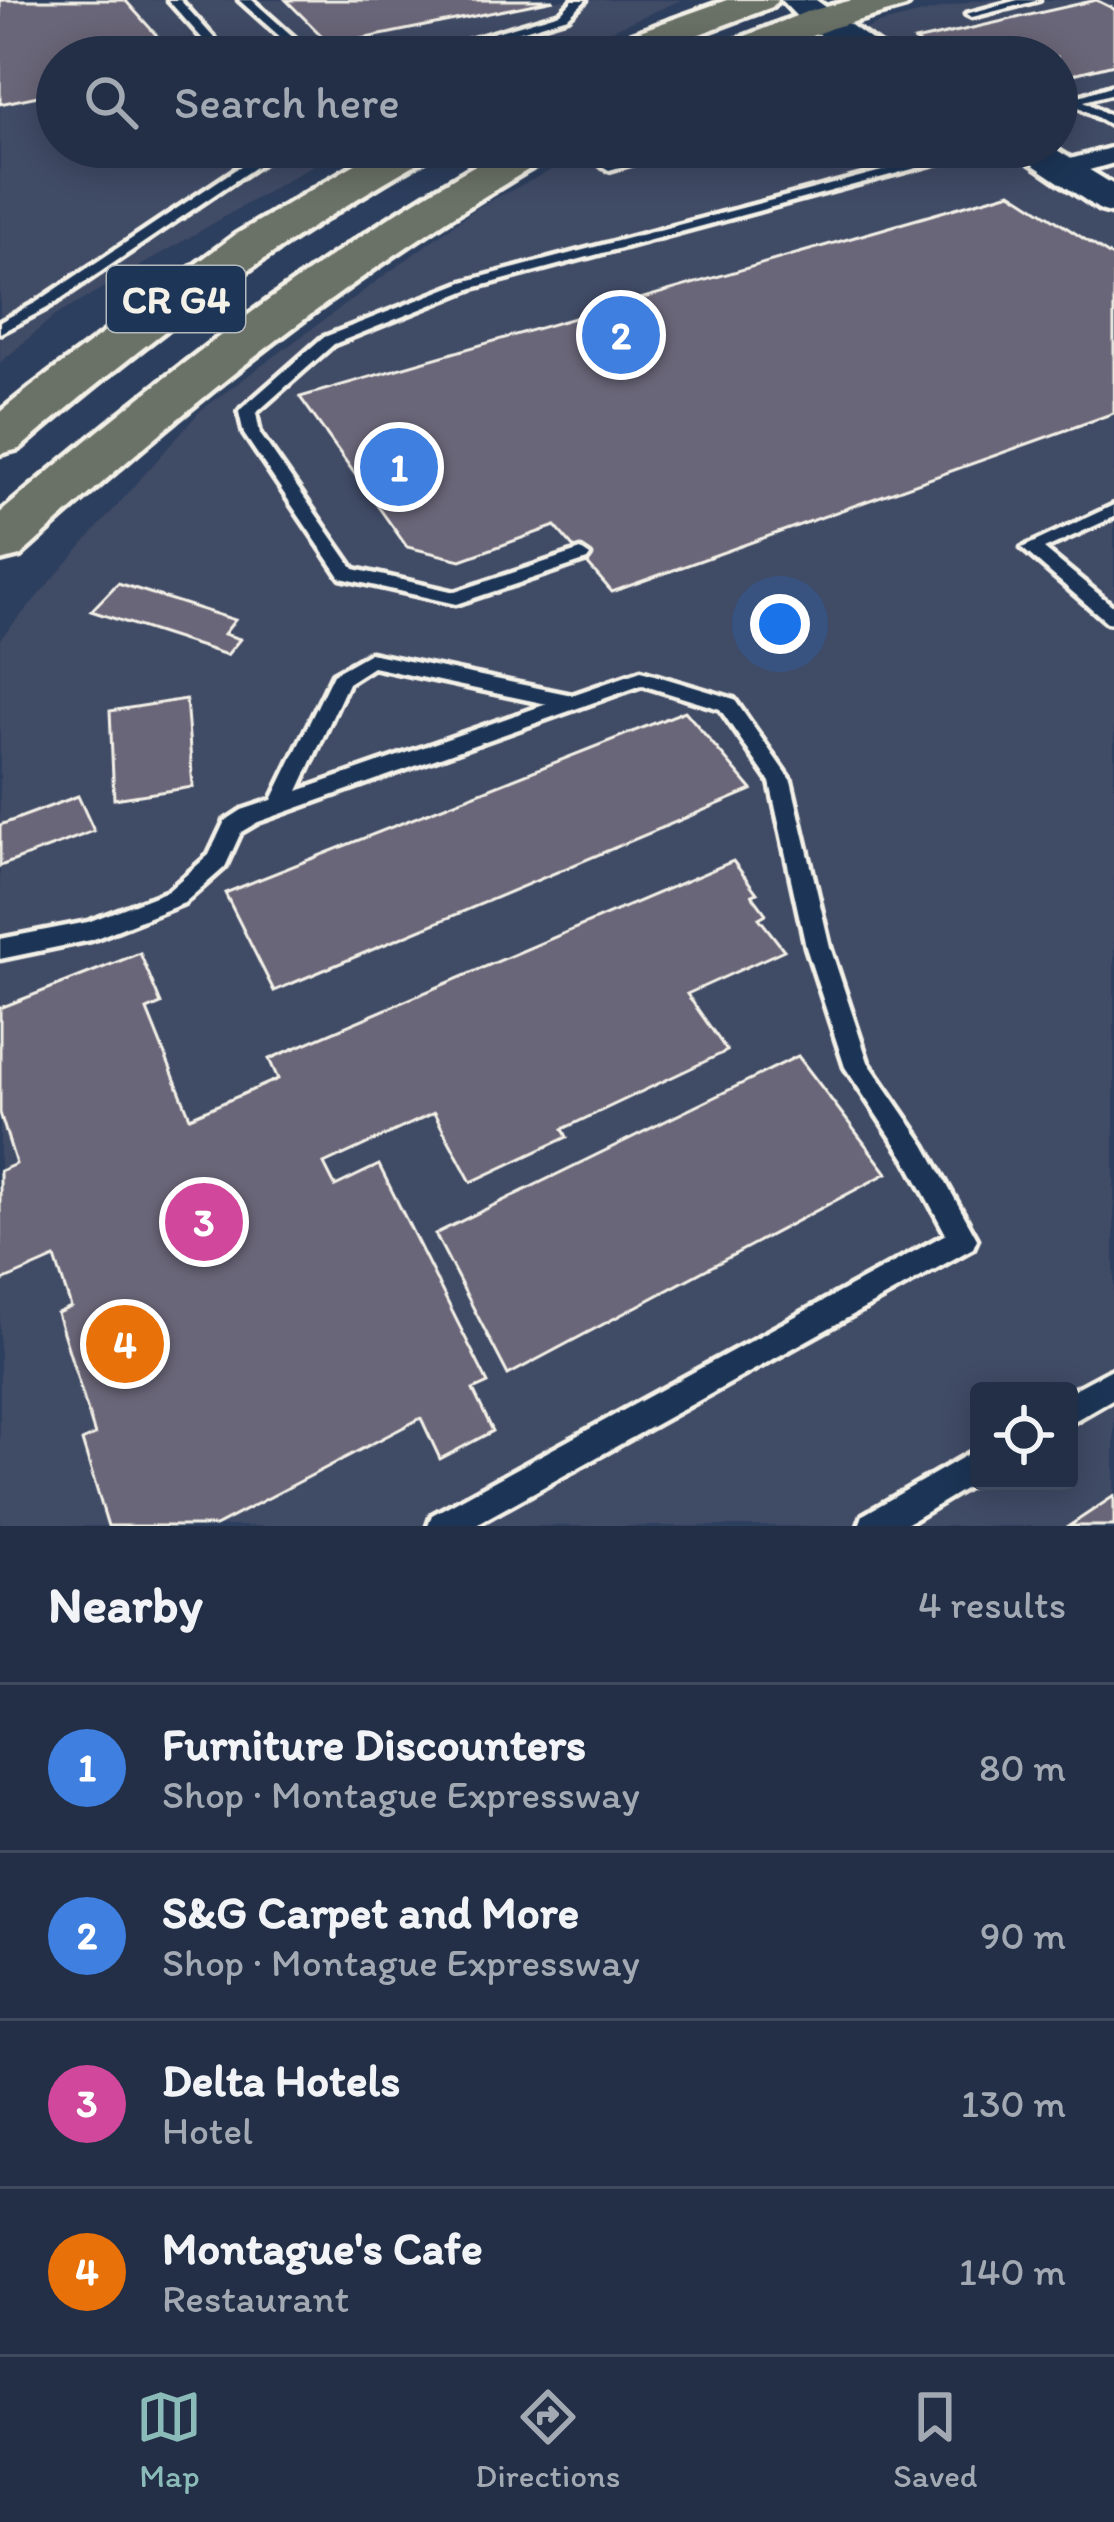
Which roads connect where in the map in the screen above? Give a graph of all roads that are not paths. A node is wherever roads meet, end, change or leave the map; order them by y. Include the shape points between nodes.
1 (174, 0) edge
2 (244, 0) edge
3 (580, 0) edge
4 (689, 0) edge
5 (761, 0) edge
6 (894, 0) edge
7 (1033, 0) edge
8 (808, 10) edge
9 (972, 14) dead end
10 (206, 36) edge
11 (286, 36) edge
12 (492, 36) edge
13 (648, 36) edge
14 (656, 36) edge
15 (763, 36) edge
16 (847, 36) edge
17 (1114, 89) edge
18 (1078, 98) edge
19 (1078, 103) edge
20 (1114, 123) edge
21 (1114, 154) edge
22 (1078, 165) edge
23 (247, 168) edge
24 (379, 168) edge
25 (498, 168) edge
26 (908, 168) edge
27 (1058, 168) edge
28 (1068, 168) edge
29 (1061, 170) junction
30 (1114, 202) edge
31 (0, 328) edge
32 (0, 439) edge
33 (1114, 509) edge
34 (0, 543) edge
35 (580, 556) dead end
36 (1114, 617) edge
37 (571, 701) junction
38 (280, 804) junction
39 (0, 949) edge
40 (1114, 1382) edge
41 (1078, 1404) edge
42 (970, 1468) edge
43 (443, 1526) edge
44 (874, 1526) edge

1 - 10 lane
2 - 11 lane
3 - 12 lane via 564,15
4 - 13 highway
5 - 8 street
5 - 14 highway
6 - 8 highway
7 - 9 lane
8 - 15 highway
8 - 16 street
17 - 18 lane
19 - 20 lane
21 - 22 street
23 - 31 lane
24 - 32 highway, CR G4 via 269,232 105,350
25 - 34 highway, CR G4 via 340,265 185,380
26 - 35 lane via 468,285 328,341 247,412 252,434 347,574 456,598
27 - 29 street
28 - 29 street
29 - 30 street
33 - 36 lane via 1030,548
37 - 38 lane
37 - 38 lane via 370,660 333,692
37 - 43 lane via 641,678 727,704 780,781 818,947 857,1067 963,1239
38 - 39 lane via 233,827 217,861 176,897 91,931
40 - 41 lane
42 - 44 lane

